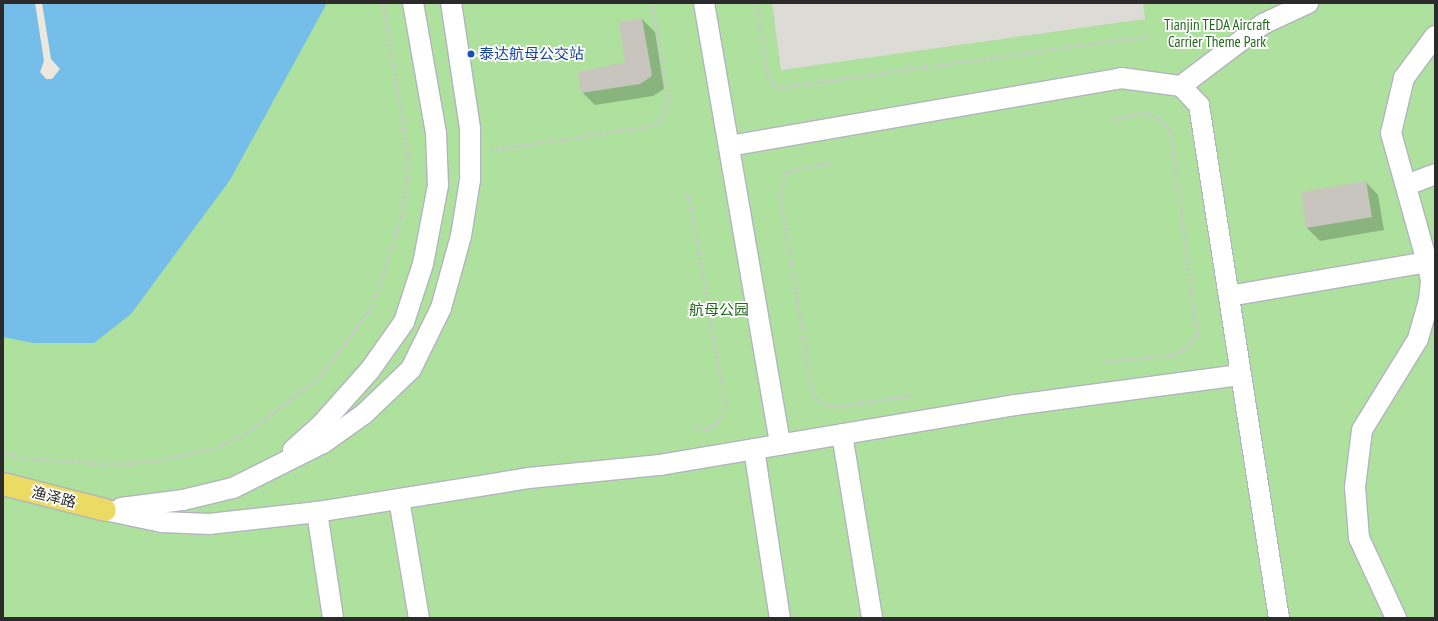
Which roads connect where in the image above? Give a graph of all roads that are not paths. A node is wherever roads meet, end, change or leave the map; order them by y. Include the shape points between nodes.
1 (413, 3) edge
2 (451, 3) edge
3 (704, 3) edge
4 (1308, 3) edge
5 (1435, 36) edge
6 (1181, 86) junction
7 (730, 146) junction
8 (1435, 174) edge
9 (1407, 185) junction
10 (1427, 262) junction
11 (1229, 296) junction
12 (1241, 375) junction
13 (842, 434) junction
14 (780, 444) junction
15 (754, 449) junction
16 (272, 468) junction
17 (3, 484) edge
18 (399, 499) junction
19 (105, 510) junction
20 (317, 512) junction
21 (334, 618) edge
22 (419, 618) edge
23 (780, 618) edge
24 (872, 618) edge
25 (1279, 618) edge
26 (1396, 618) edge

1 - 16 street via 436,134 438,185 423,264 404,322 370,370 321,426
2 - 16 street via 472,157 461,236 441,308 411,369 364,414 323,443
3 - 7 street
4 - 6 street via 1263,24
5 - 9 street via 1404,78 1391,134
6 - 7 street via 1121,78
6 - 11 street via 1199,105
7 - 14 street
8 - 9 street
9 - 10 street
10 - 11 street
10 - 26 street via 1431,280 1418,339 1362,430 1355,487 1358,538
11 - 12 street
12 - 13 street via 1015,405
12 - 25 street
13 - 14 street
13 - 24 street
14 - 15 street
15 - 18 street via 660,465 529,478
15 - 23 street
16 - 19 street via 233,488 182,500
17 - 19 main road, 渔泽路
18 - 20 street
18 - 22 street
19 - 20 street via 162,522 209,524
20 - 21 street

